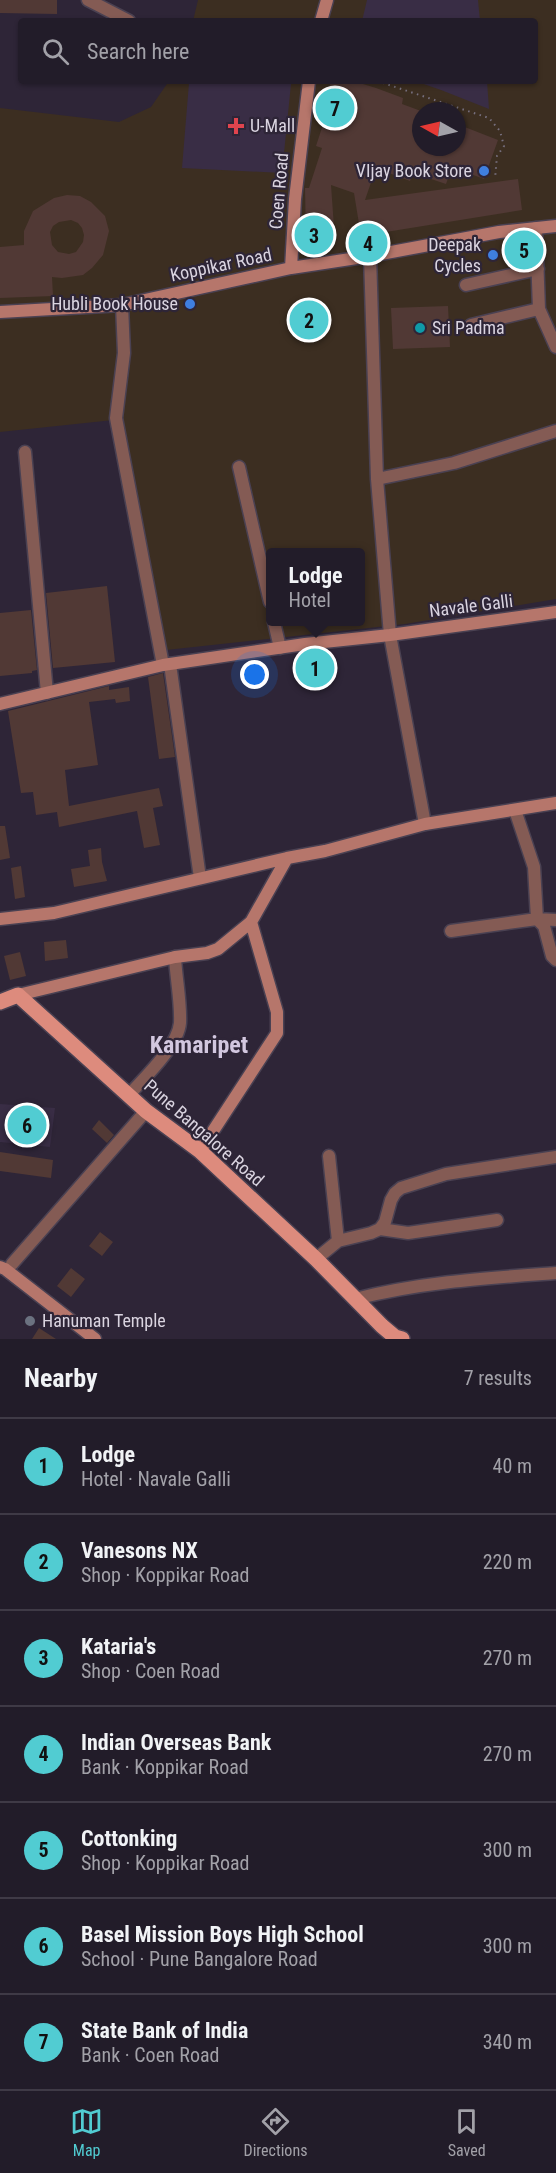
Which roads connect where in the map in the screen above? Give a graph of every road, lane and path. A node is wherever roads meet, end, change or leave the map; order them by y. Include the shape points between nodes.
1 (88, 0) edge
2 (327, 0) edge
3 (123, 18) edge
4 (322, 18) edge
5 (309, 84) edge
6 (386, 84) edge
7 (495, 179) dead end
8 (556, 226) edge
9 (536, 228) junction
10 (370, 256) junction
11 (291, 268) junction
12 (537, 269) junction
13 (466, 285) dead end
14 (122, 305) junction
15 (539, 309) junction
16 (0, 312) edge
17 (471, 325) dead end
18 (556, 347) edge
19 (556, 431) edge
20 (25, 452) dead end
21 (239, 467) dead end
22 (377, 479) junction
23 (266, 585) edge
24 (556, 612) edge
25 (275, 626) edge
26 (390, 634) junction
27 (280, 648) junction
28 (166, 665) junction
29 (47, 693) junction
30 (0, 704) edge
31 (556, 803) edge
32 (515, 810) junction
33 (425, 824) junction
34 (287, 858) junction
35 (200, 878) junction
36 (0, 919) edge
37 (537, 919) junction
38 (556, 920) edge
39 (251, 922) junction
40 (451, 931) dead end
41 (175, 957) junction
42 (556, 960) edge
43 (18, 995) junction
44 (0, 1002) edge
45 (129, 1095) junction
46 (146, 1111) junction
47 (200, 1151) junction
48 (329, 1156) dead end
49 (556, 1157) edge
50 (497, 1220) dead end
51 (380, 1229) junction
52 (338, 1242) junction
53 (316, 1259) junction
54 (6, 1266) edge
55 (556, 1273) edge
56 (356, 1299) junction
57 (397, 1338) edge
58 (95, 1339) edge

1 - 3 street
2 - 4 street
5 - 11 street, Coen Road
6 - 7 path via 489,118 500,131 504,146 497,156
8 - 9 street, Koppikar Road
9 - 10 street, Koppikar Road
9 - 12 street
10 - 11 street, Koppikar Road
10 - 22 street
11 - 14 street, Koppikar Road
12 - 13 street
12 - 15 street
14 - 16 street, Koppikar Road
14 - 28 street via 124,353 116,418
15 - 17 street
15 - 18 street
19 - 22 street via 454,463
20 - 29 street
21 - 23 street
22 - 26 street
24 - 26 street, Navale Galli
25 - 27 street
26 - 27 street, Navale Galli
26 - 33 street
27 - 28 street, Navale Galli
28 - 29 street, Navale Galli
28 - 35 street
29 - 30 street, Navale Galli
31 - 32 street
32 - 33 street
32 - 37 street via 534,867
33 - 34 street
34 - 35 street
34 - 39 street
35 - 36 street via 54,913
37 - 38 street
37 - 40 street
37 - 42 street via 544,926
39 - 41 street via 218,949
39 - 47 street via 278,1012 277,1032
41 - 43 street
41 - 45 street via 180,1023 177,1035
43 - 44 main road
43 - 45 main road, Pune Bangalore Road
45 - 46 main road, Pune Bangalore Road
46 - 47 main road, Pune Bangalore Road
46 - 54 street
47 - 53 main road, Pune Bangalore Road
48 - 52 street
49 - 51 street via 446,1174 401,1188 394,1193
50 - 51 street via 408,1233
51 - 52 street
52 - 53 street
53 - 56 main road, Pune Bangalore Road
54 - 58 street
55 - 56 street via 398,1288
56 - 57 main road, Pune Bangalore Road

